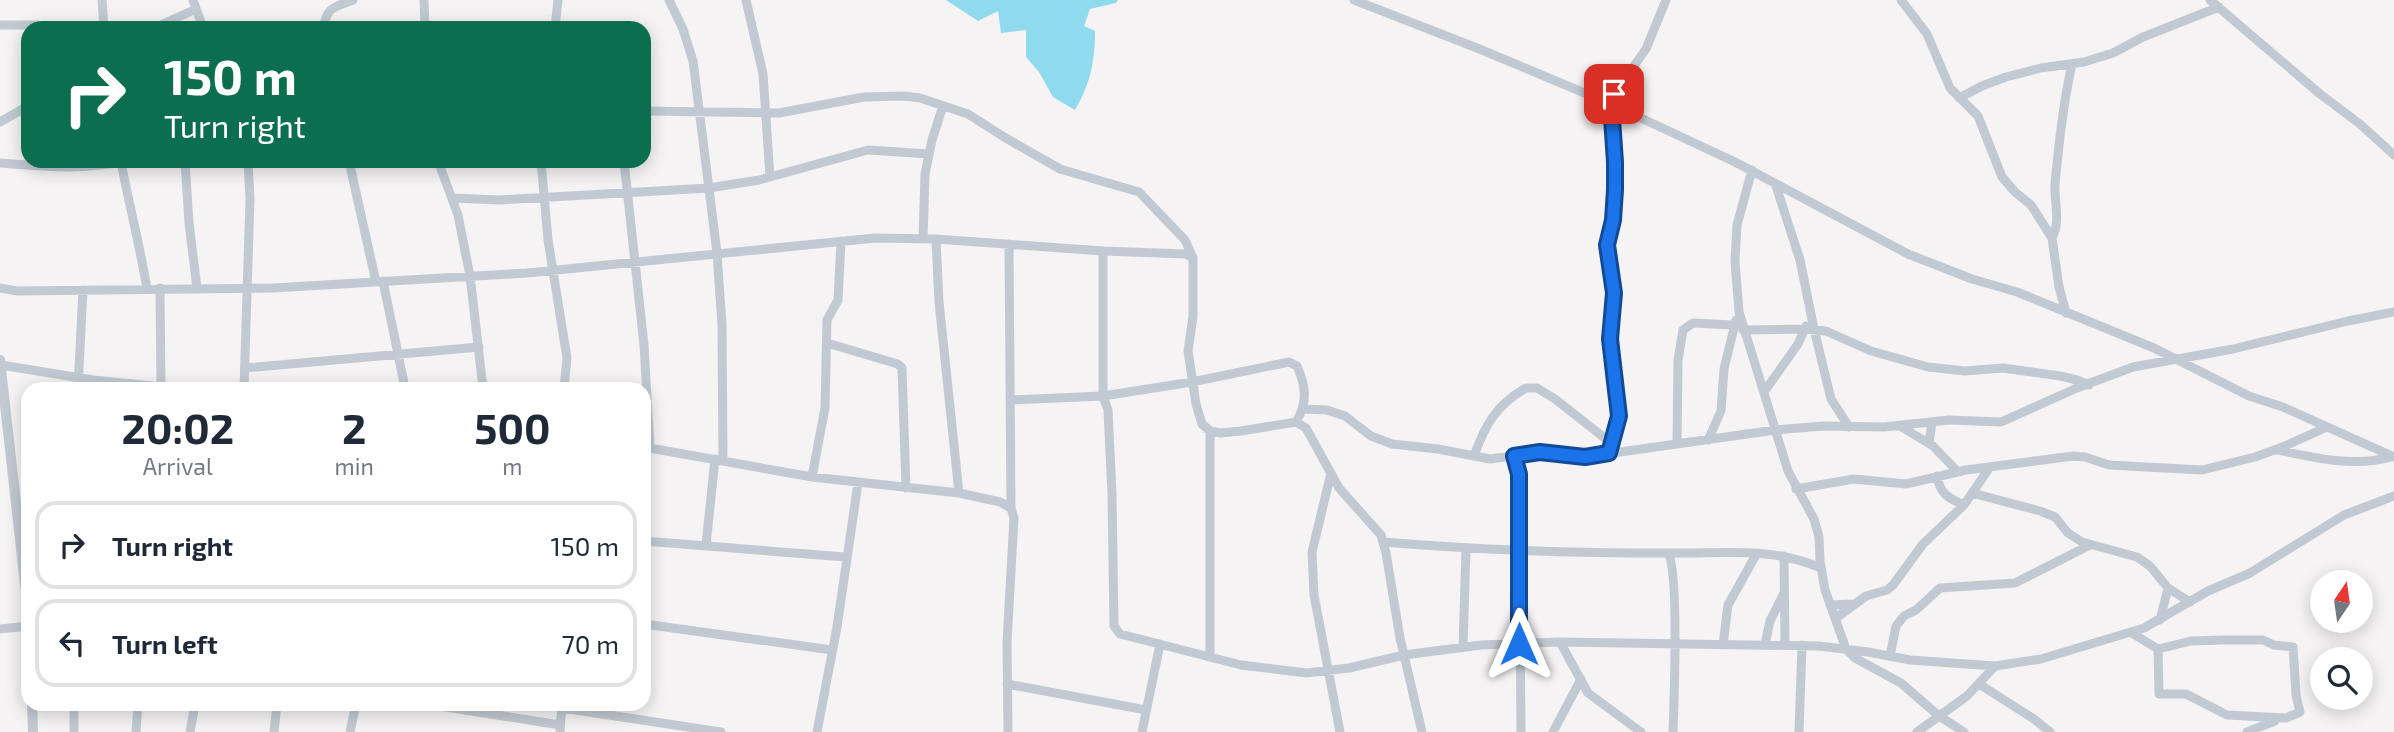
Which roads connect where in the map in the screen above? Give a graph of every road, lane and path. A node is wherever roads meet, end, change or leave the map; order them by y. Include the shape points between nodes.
1 (102, 0) edge
2 (353, 0) edge
3 (424, 0) edge
4 (558, 0) edge
5 (669, 0) edge
6 (746, 0) edge
7 (1354, 0) edge
8 (1667, 0) edge
9 (1901, 0) edge
10 (2210, 0) edge
11 (195, 4) edge
12 (2218, 7) junction
13 (104, 21) edge
14 (166, 21) edge
15 (201, 21) edge
16 (325, 21) edge
17 (425, 21) edge
18 (556, 21) edge
19 (21, 25) edge
20 (0, 26) edge
21 (2072, 64) junction
22 (1959, 99) junction
23 (1611, 104) junction
24 (943, 106) junction
25 (21, 110) edge
26 (699, 110) junction
27 (651, 111) edge
28 (766, 112) junction
29 (0, 122) edge
30 (929, 155) junction
31 (2394, 155) edge
32 (0, 163) edge
33 (21, 164) edge
34 (123, 168) edge
35 (185, 168) edge
36 (248, 168) edge
37 (351, 168) edge
38 (441, 168) edge
39 (541, 168) edge
40 (624, 168) edge
41 (1752, 170) junction
42 (770, 177) junction
43 (1775, 183) junction
44 (709, 188) junction
45 (626, 192) junction
46 (543, 197) junction
47 (453, 198) junction
48 (474, 200) junction
49 (458, 215) junction
50 (2052, 238) junction
51 (923, 239) junction
52 (936, 239) junction
53 (841, 241) junction
54 (1009, 244) junction
55 (1103, 251) junction
56 (717, 253) junction
57 (1193, 258) junction
58 (635, 262) junction
59 (553, 271) junction
60 (470, 276) junction
61 (379, 281) junction
62 (2059, 287) junction
63 (160, 288) junction
64 (197, 288) junction
65 (248, 288) junction
66 (147, 289) junction
67 (83, 290) junction
68 (0, 291) edge
69 (2046, 304) junction
70 (2394, 312) edge
71 (2066, 313) junction
72 (1738, 327) junction
73 (1809, 329) junction
74 (827, 343) junction
75 (479, 347) junction
76 (400, 355) junction
77 (2175, 359) junction
78 (0, 363) edge
79 (245, 368) junction
80 (2116, 374) junction
81 (79, 377) junction
82 (2077, 380) junction
83 (79, 382) edge
84 (116, 382) edge
85 (161, 382) edge
86 (244, 382) edge
87 (404, 382) edge
88 (482, 382) edge
89 (565, 382) edge
90 (644, 382) edge
91 (1192, 382) junction
92 (2089, 385) junction
93 (1764, 392) junction
94 (1103, 396) junction
95 (1010, 400) junction
96 (1304, 409) junction
97 (1296, 422) junction
98 (1932, 422) junction
99 (1900, 426) junction
100 (1849, 427) junction
101 (2327, 427) junction
102 (1774, 430) junction
103 (1210, 431) junction
104 (1708, 440) junction
105 (1677, 443) junction
106 (1929, 443) junction
107 (1610, 448) junction
108 (651, 449) edge
109 (2276, 450) junction
110 (1474, 456) junction
111 (1514, 456) junction
112 (2394, 456) edge
113 (719, 460) junction
114 (1990, 467) junction
115 (1958, 471) junction
116 (1331, 473) junction
117 (1937, 476) junction
118 (812, 477) junction
119 (858, 483) junction
120 (906, 488) junction
121 (1796, 489) junction
122 (1972, 493) junction
123 (958, 494) junction
124 (2394, 495) edge
125 (1964, 505) junction
126 (1011, 508) junction
127 (2068, 533) junction
128 (651, 541) edge
129 (1383, 542) junction
130 (706, 545) junction
131 (2090, 545) junction
132 (21, 549) edge
133 (1466, 549) junction
134 (1520, 550) junction
135 (1668, 553) junction
136 (1757, 553) junction
137 (2073, 554) junction
138 (1784, 556) junction
139 (845, 557) junction
140 (1821, 568) junction
141 (2168, 588) junction
142 (1783, 596) junction
143 (2190, 602) junction
144 (1854, 604) junction
145 (1830, 605) junction
146 (1836, 618) junction
147 (2160, 620) junction
148 (651, 625) edge
149 (21, 627) edge
150 (0, 629) edge
151 (2130, 632) junction
152 (1560, 642) junction
153 (1160, 644) junction
154 (1519, 644) junction
155 (1765, 644) junction
156 (1785, 644) junction
157 (1673, 645) junction
158 (1723, 645) junction
159 (1802, 645) junction
160 (1463, 648) junction
161 (1846, 649) junction
162 (2158, 649) junction
163 (832, 650) junction
164 (1404, 655) junction
165 (1889, 656) junction
166 (1210, 657) junction
167 (1995, 666) junction
168 (1327, 670) junction
169 (1581, 679) junction
170 (1007, 684) junction
171 (1979, 684) junction
172 (1146, 710) junction
173 (32, 711) edge
174 (74, 711) edge
175 (138, 711) edge
176 (194, 711) edge
177 (276, 711) edge
178 (354, 711) edge
179 (468, 711) edge
180 (562, 711) edge
181 (592, 711) edge
182 (1939, 716) junction
183 (2286, 718) junction
184 (560, 729) edge
185 (33, 732) edge
186 (74, 732) edge
187 (136, 732) edge
188 (190, 732) edge
189 (274, 732) edge
190 (350, 732) edge
191 (720, 732) edge
192 (817, 732) edge
193 (1009, 732) edge
194 (1142, 732) edge
195 (1340, 732) edge
196 (1422, 732) edge
197 (1521, 732) edge
198 (1553, 732) edge
199 (1641, 732) edge
200 (1673, 732) edge
201 (1799, 732) edge
202 (1917, 732) edge
203 (1964, 732) edge
204 (2050, 732) edge
205 (2247, 732) edge

1 - 13 street
2 - 16 street via 327,12
3 - 17 street
4 - 18 street
5 - 26 street via 693,61
6 - 28 street via 763,74
7 - 23 street
8 - 23 street via 1646,49
9 - 22 street via 1927,34
10 - 12 street
11 - 14 street
11 - 15 street
12 - 21 street via 2113,53
12 - 31 street
19 - 20 street
21 - 22 street via 2006,77
21 - 50 street via 2062,110 2055,185 2057,221
22 - 50 street via 1978,116 2002,177 2031,205
23 - 41 street
23 - 107 street via 1615,190 1607,245 1614,293 1610,339 1619,416
24 - 28 street via 904,96 864,97 800,111
24 - 30 street
24 - 57 street via 968,114 1060,169 1139,192 1185,240
25 - 29 street
26 - 27 street
26 - 28 street
26 - 44 street
28 - 42 street
30 - 42 street via 868,150
30 - 51 street
32 - 33 street
34 - 66 street
35 - 64 street
36 - 65 street
37 - 61 street
38 - 47 street
39 - 46 street
40 - 45 street
41 - 43 street
41 - 72 street via 1737,225
42 - 44 street
43 - 69 street via 1908,254
43 - 73 street via 1800,260
44 - 45 street
44 - 56 street
45 - 46 street
45 - 58 street
46 - 48 street
46 - 59 street
47 - 48 street
47 - 49 street
48 - 49 street
49 - 60 street
50 - 62 street
51 - 52 street
51 - 53 street
52 - 54 street
52 - 123 street
53 - 56 street
53 - 74 street via 838,300 827,320
54 - 55 street
54 - 95 street
55 - 57 street
55 - 94 street
56 - 58 street
56 - 113 street via 722,325
57 - 91 street via 1188,351
58 - 59 street
58 - 90 street
59 - 60 street
59 - 89 street via 567,358
60 - 61 street
60 - 75 street
61 - 65 street
61 - 76 street
62 - 69 street
62 - 71 street
63 - 64 street
63 - 66 street
63 - 85 street
64 - 65 street
65 - 79 street
66 - 67 street
67 - 68 street
67 - 81 street
69 - 71 street
70 - 77 street
71 - 77 street
72 - 73 street
72 - 93 street
72 - 104 street via 1724,369 1721,411
72 - 105 street via 1693,323 1683,330
73 - 82 street via 1928,367 1965,371 2003,368
73 - 93 street
73 - 100 street via 1831,399
74 - 118 street via 825,408
74 - 120 street via 902,368
75 - 76 street
75 - 88 street
76 - 79 street
76 - 87 street
77 - 80 street
77 - 101 street via 2249,396
78 - 81 street
78 - 132 street
79 - 86 street
80 - 82 street
80 - 92 street
81 - 83 street
81 - 84 street
82 - 92 street
91 - 94 street
91 - 96 street via 1289,362 1302,376
91 - 103 street via 1202,424
92 - 98 street via 2001,422
93 - 102 street
94 - 95 street
94 - 153 street via 1108,410 1114,626 1120,634
95 - 126 street
96 - 97 street
96 - 110 street via 1345,416 1371,436 1392,444
97 - 103 street via 1241,432
97 - 116 street via 1307,428
98 - 99 street
98 - 106 street
99 - 100 street
99 - 106 street
100 - 102 street
101 - 109 street
101 - 112 street
102 - 104 street
102 - 121 street
103 - 166 street
104 - 105 street
105 - 107 street
106 - 115 street
107 - 110 street via 1555,399 1537,388 1526,388 1491,418
107 - 111 street via 1585,457 1540,452
108 - 113 street
109 - 112 street via 2338,461 2378,461
109 - 114 street via 2202,470 2109,465 2073,456
110 - 111 street
111 - 134 street via 1519,474
113 - 118 street
113 - 130 street
114 - 115 street
114 - 122 street
115 - 117 street
116 - 129 street
116 - 168 street via 1312,552
117 - 121 street via 1906,484 1854,479
117 - 125 street via 1945,497
118 - 119 street
119 - 120 street
119 - 139 street
120 - 123 street
121 - 140 street via 1814,519
122 - 125 street
122 - 127 street via 2055,517
123 - 126 street
124 - 143 street via 2344,515 2250,573
125 - 144 street via 1923,544 1893,585
126 - 170 street
127 - 131 street
127 - 137 street
128 - 130 street
129 - 133 street
129 - 164 street
130 - 139 street
131 - 137 street
131 - 141 street via 2137,557
133 - 134 street
133 - 160 street
134 - 135 street
134 - 154 street
135 - 136 street
135 - 157 street via 1672,560
136 - 138 street
136 - 158 street via 1728,605
137 - 165 street via 2015,583 1940,588 1896,626
138 - 140 street
138 - 142 street
139 - 163 street
140 - 145 street
141 - 143 street
141 - 147 street
142 - 155 street
142 - 156 street
143 - 147 street
144 - 145 street
144 - 146 street
145 - 146 street
146 - 161 street
147 - 151 street
148 - 163 street
149 - 150 street
151 - 162 street
151 - 167 street via 2041,659
152 - 154 street
152 - 157 street
152 - 169 street
153 - 166 street
153 - 172 street
154 - 160 street
154 - 197 street
155 - 156 street
155 - 158 street
156 - 159 street
157 - 158 street
157 - 200 street
159 - 161 street
159 - 201 street
160 - 164 street
161 - 165 street
161 - 182 street via 1901,683
162 - 183 street via 2160,694 2186,694 2227,715
162 - 183 street via 2223,640 2263,640 2293,647 2300,712
163 - 192 street
164 - 168 street
164 - 196 street
165 - 167 street
166 - 168 street via 1306,673
167 - 171 street
168 - 195 street
169 - 198 street
169 - 199 street via 1590,695
170 - 172 street
170 - 193 street
171 - 182 street
171 - 204 street
172 - 194 street
173 - 185 street
174 - 186 street
175 - 187 street
176 - 188 street
177 - 189 street
178 - 190 street
179 - 184 street
180 - 184 street
181 - 191 street
182 - 202 street
182 - 203 street
183 - 205 street

